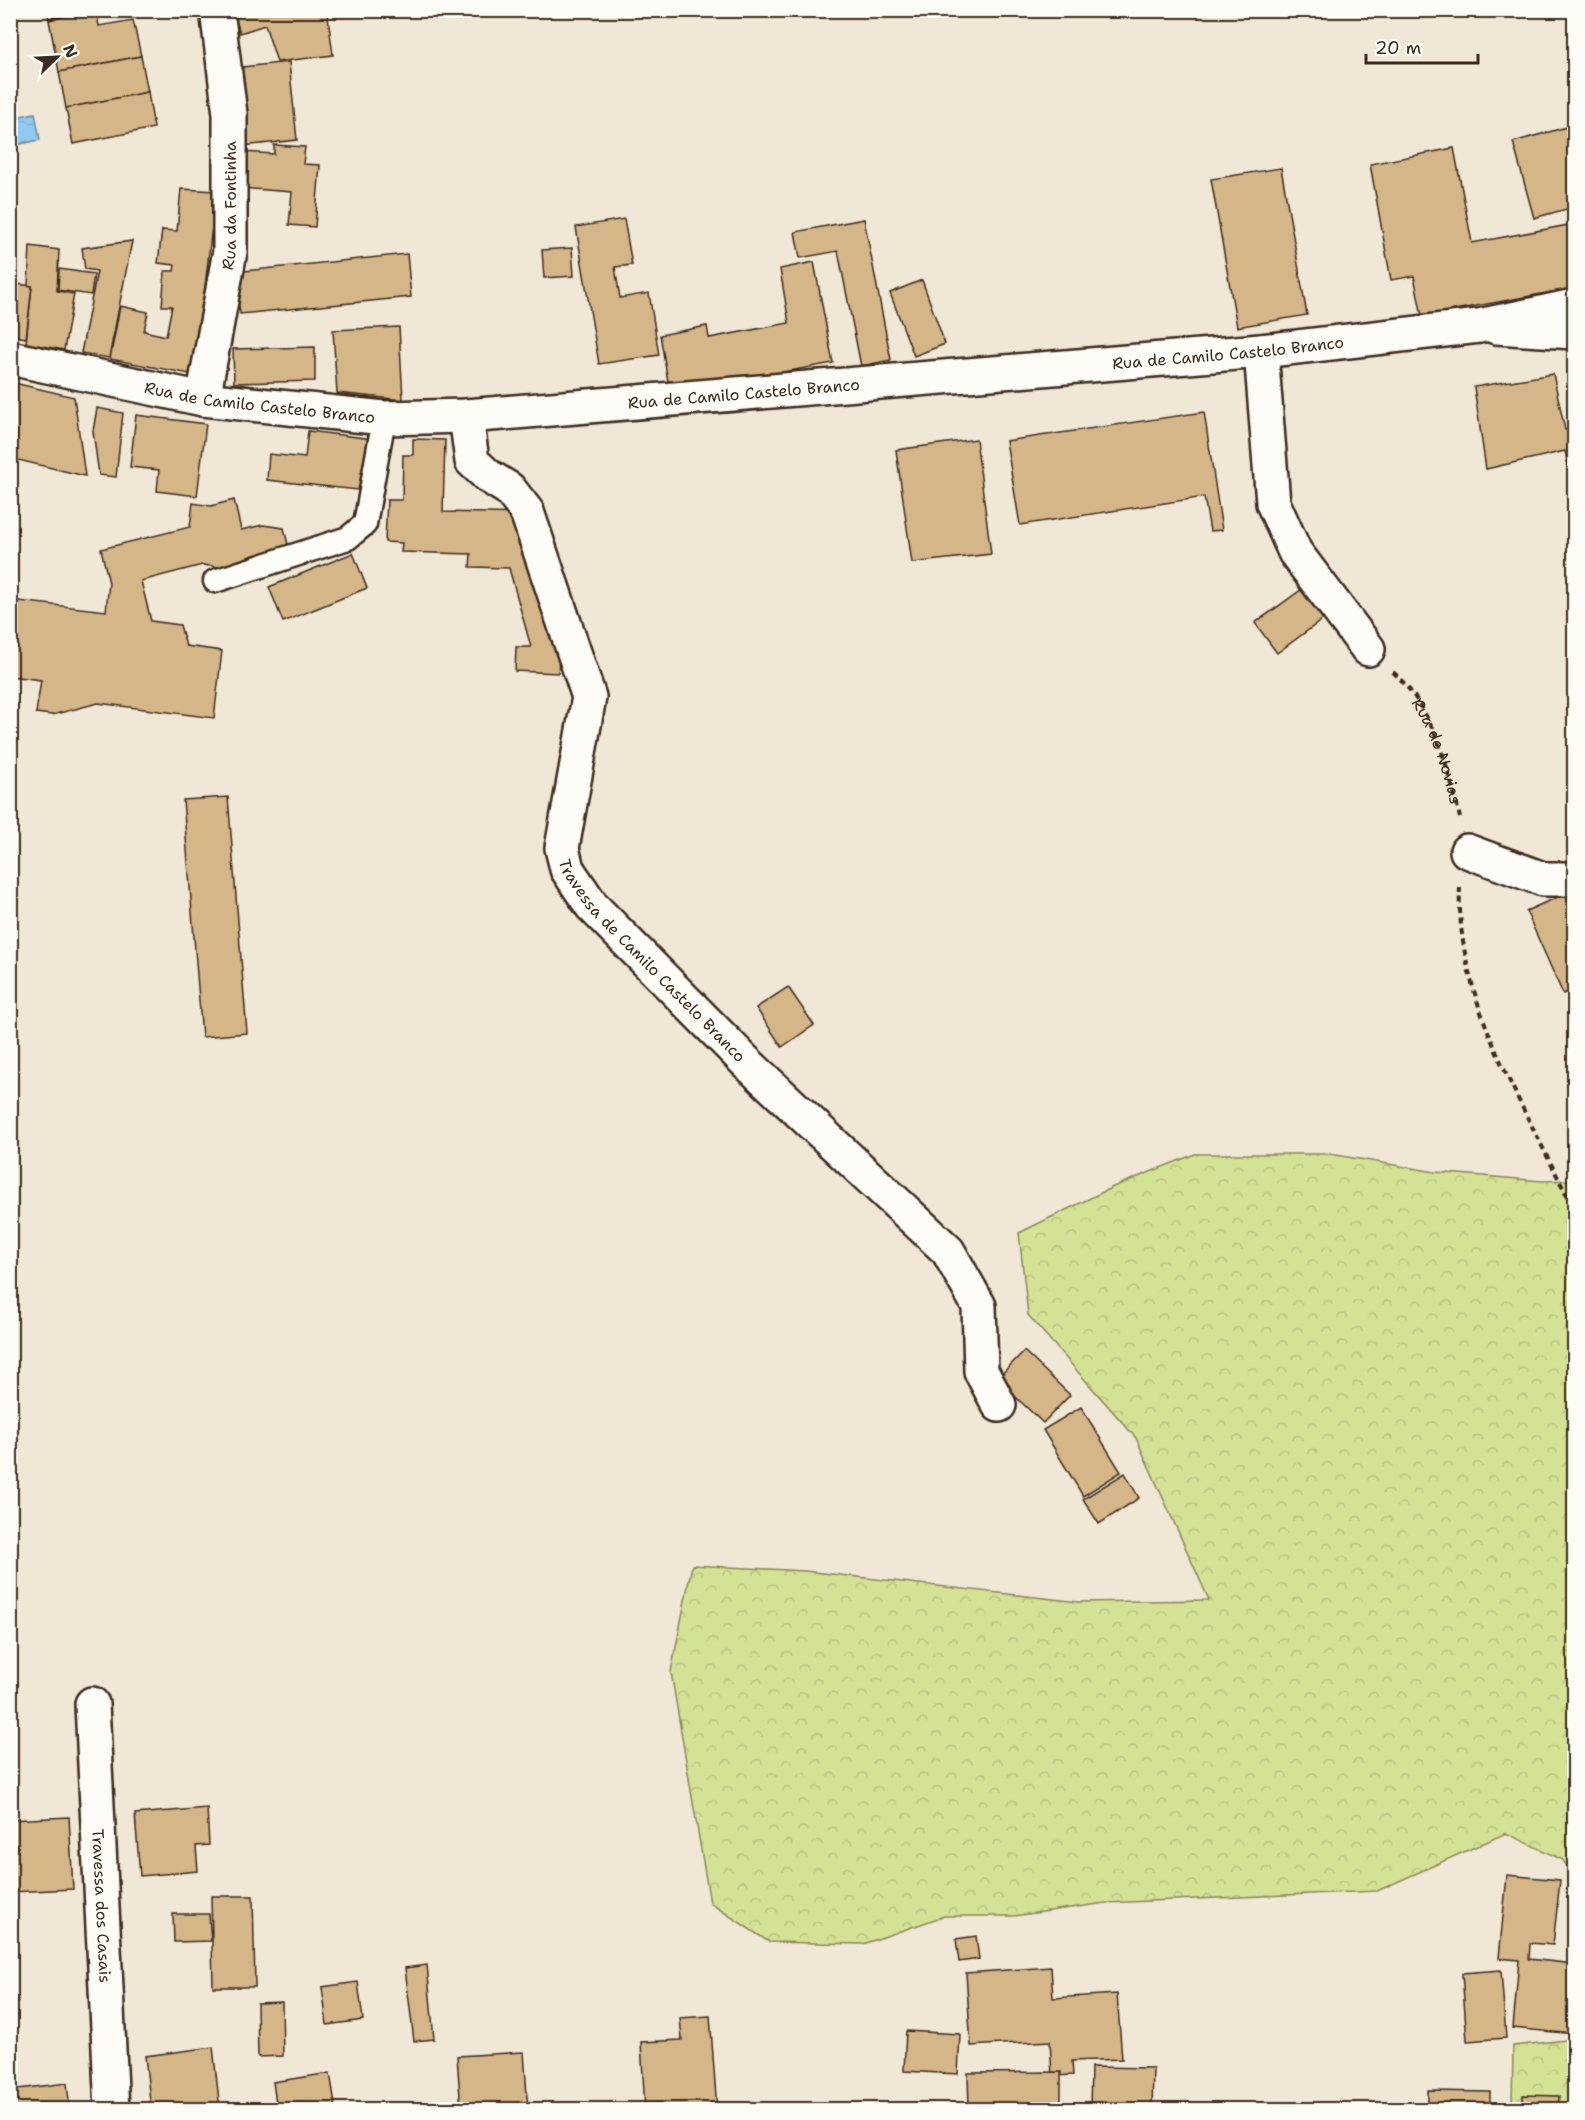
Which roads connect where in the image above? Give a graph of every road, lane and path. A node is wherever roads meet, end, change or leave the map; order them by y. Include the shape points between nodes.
1 (217, 10) edge
2 (1575, 306) edge
3 (1479, 326) junction
4 (1575, 332) edge
5 (1261, 351) junction
6 (10, 358) edge
7 (203, 399) junction
8 (466, 416) junction
9 (384, 418) junction
10 (215, 581) dead end
11 (1368, 649) joint
12 (1467, 851) junction
13 (1575, 879) edge
14 (1575, 1211) edge
15 (999, 1405) dead end
16 (92, 1704) dead end
17 (112, 2109) edge

1 - 7 street, Rua da Fontinha via 230,114 230,251
2 - 3 street
3 - 4 street
3 - 5 street, Rua de Camilo Castelo Branco
5 - 8 street, Rua de Camilo Castelo Branco
5 - 11 street via 1273,503 1295,552
6 - 7 street, Rua de Camilo Castelo Branco
7 - 9 street, Rua de Camilo Castelo Branco
8 - 9 street, Rua de Camilo Castelo Branco
8 - 15 street, Travessa de Camilo Castelo Branco via 472,461 509,489 527,512 589,697 561,848 567,869 592,906 746,1062 948,1251 979,1306 981,1371
9 - 10 lane via 365,524 348,538
11 - 12 path, Rua de Novias via 1407,686 1430,722 1450,775
12 - 13 street via 1544,879
12 - 14 path, Rua de Novias via 1459,915 1469,979 1505,1066
16 - 17 street, Travessa dos Casais

